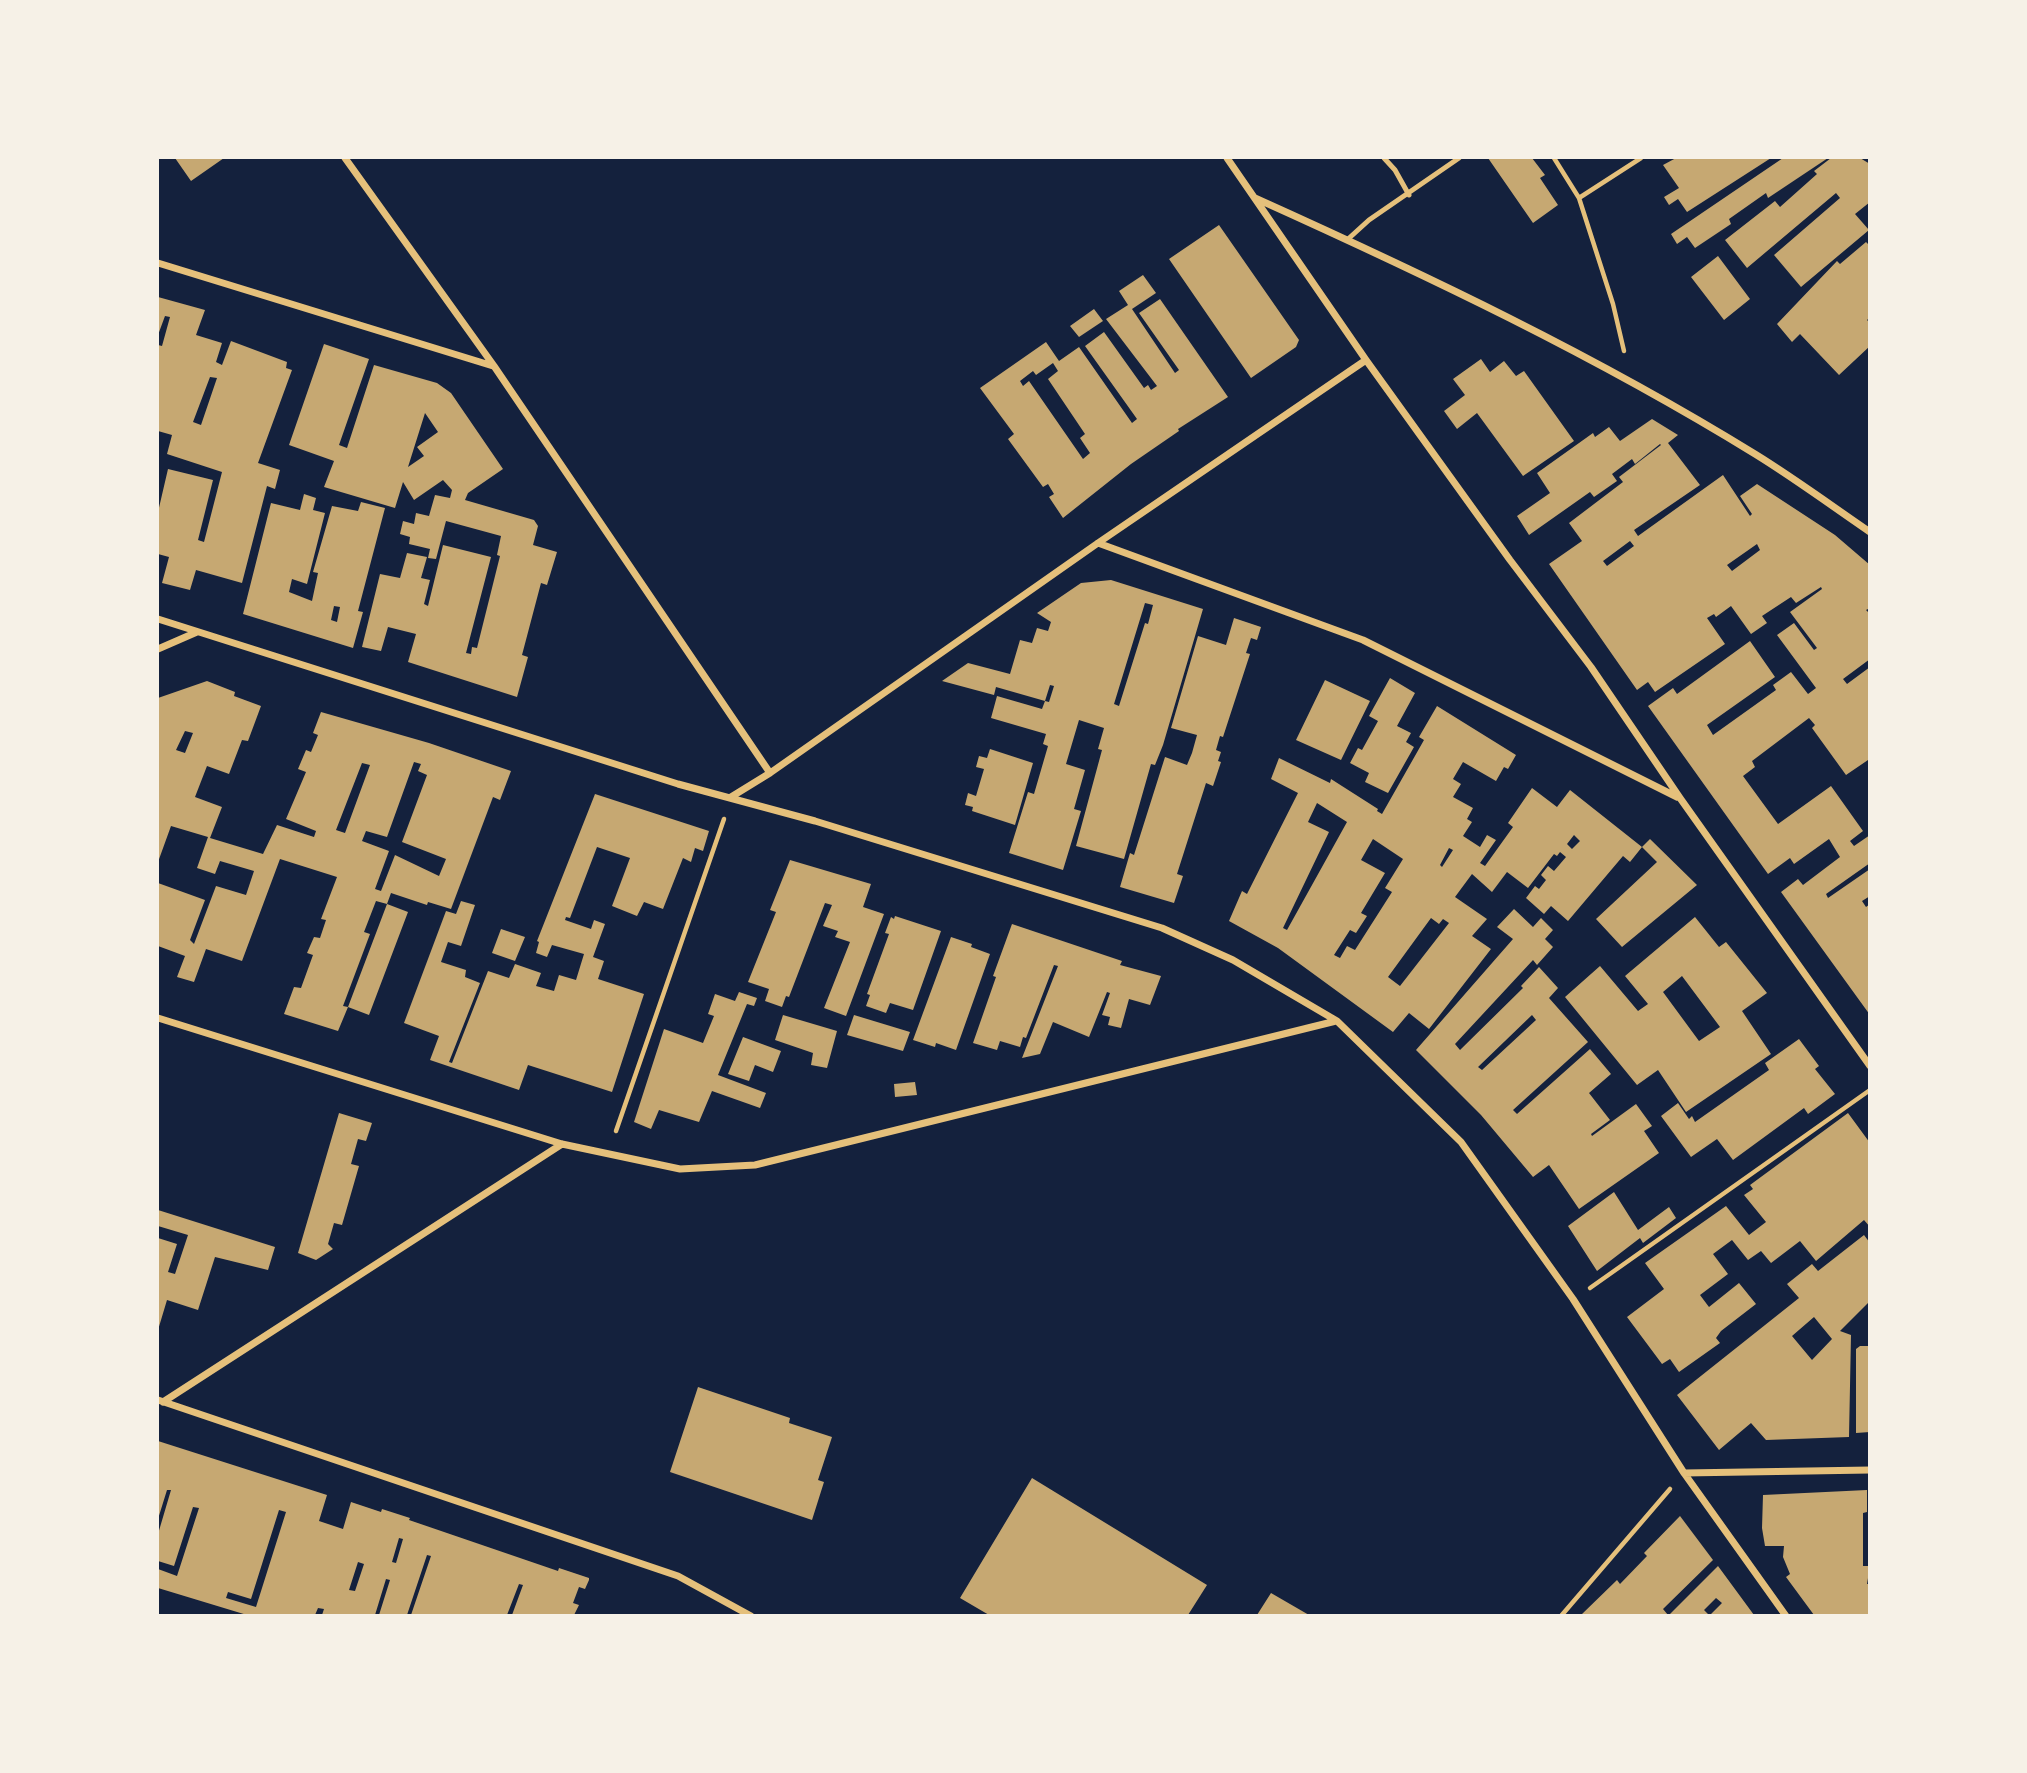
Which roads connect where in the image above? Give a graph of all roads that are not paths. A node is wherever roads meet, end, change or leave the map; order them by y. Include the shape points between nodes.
1 (345, 158) edge
2 (1227, 158) edge
3 (1384, 158) edge
4 (1459, 158) edge
5 (1409, 195) junction
6 (1255, 198) junction
7 (1347, 240) junction
8 (158, 262) edge
9 (1366, 360) junction
10 (494, 366) junction
11 (1870, 532) edge
12 (1098, 543) junction
13 (158, 619) edge
14 (198, 631) junction
15 (158, 649) edge
16 (770, 773) junction
17 (731, 797) junction
18 (1680, 798) junction
19 (158, 1018) edge
20 (1336, 1021) junction
21 (1870, 1066) edge
22 (562, 1144) junction
23 (160, 1401) edge
24 (1870, 1470) edge
25 (1684, 1473) junction
26 (751, 1615) edge
27 (1786, 1615) edge

1 - 10 street
2 - 6 street
3 - 5 lane
4 - 5 lane
5 - 7 lane
6 - 7 street
6 - 9 street
7 - 11 street via 1631,382 1757,455
8 - 10 street
9 - 12 street
9 - 18 street via 1591,667
10 - 16 street
12 - 16 street
12 - 18 street via 1363,639
13 - 14 street
14 - 15 street
14 - 17 street
16 - 17 street
17 - 20 street via 1162,928 1233,960
18 - 21 street
19 - 22 street
20 - 22 street via 755,1164 680,1169
20 - 25 street via 1461,1142 1573,1299
22 - 23 street
23 - 26 street via 678,1576
24 - 25 street
25 - 27 street

